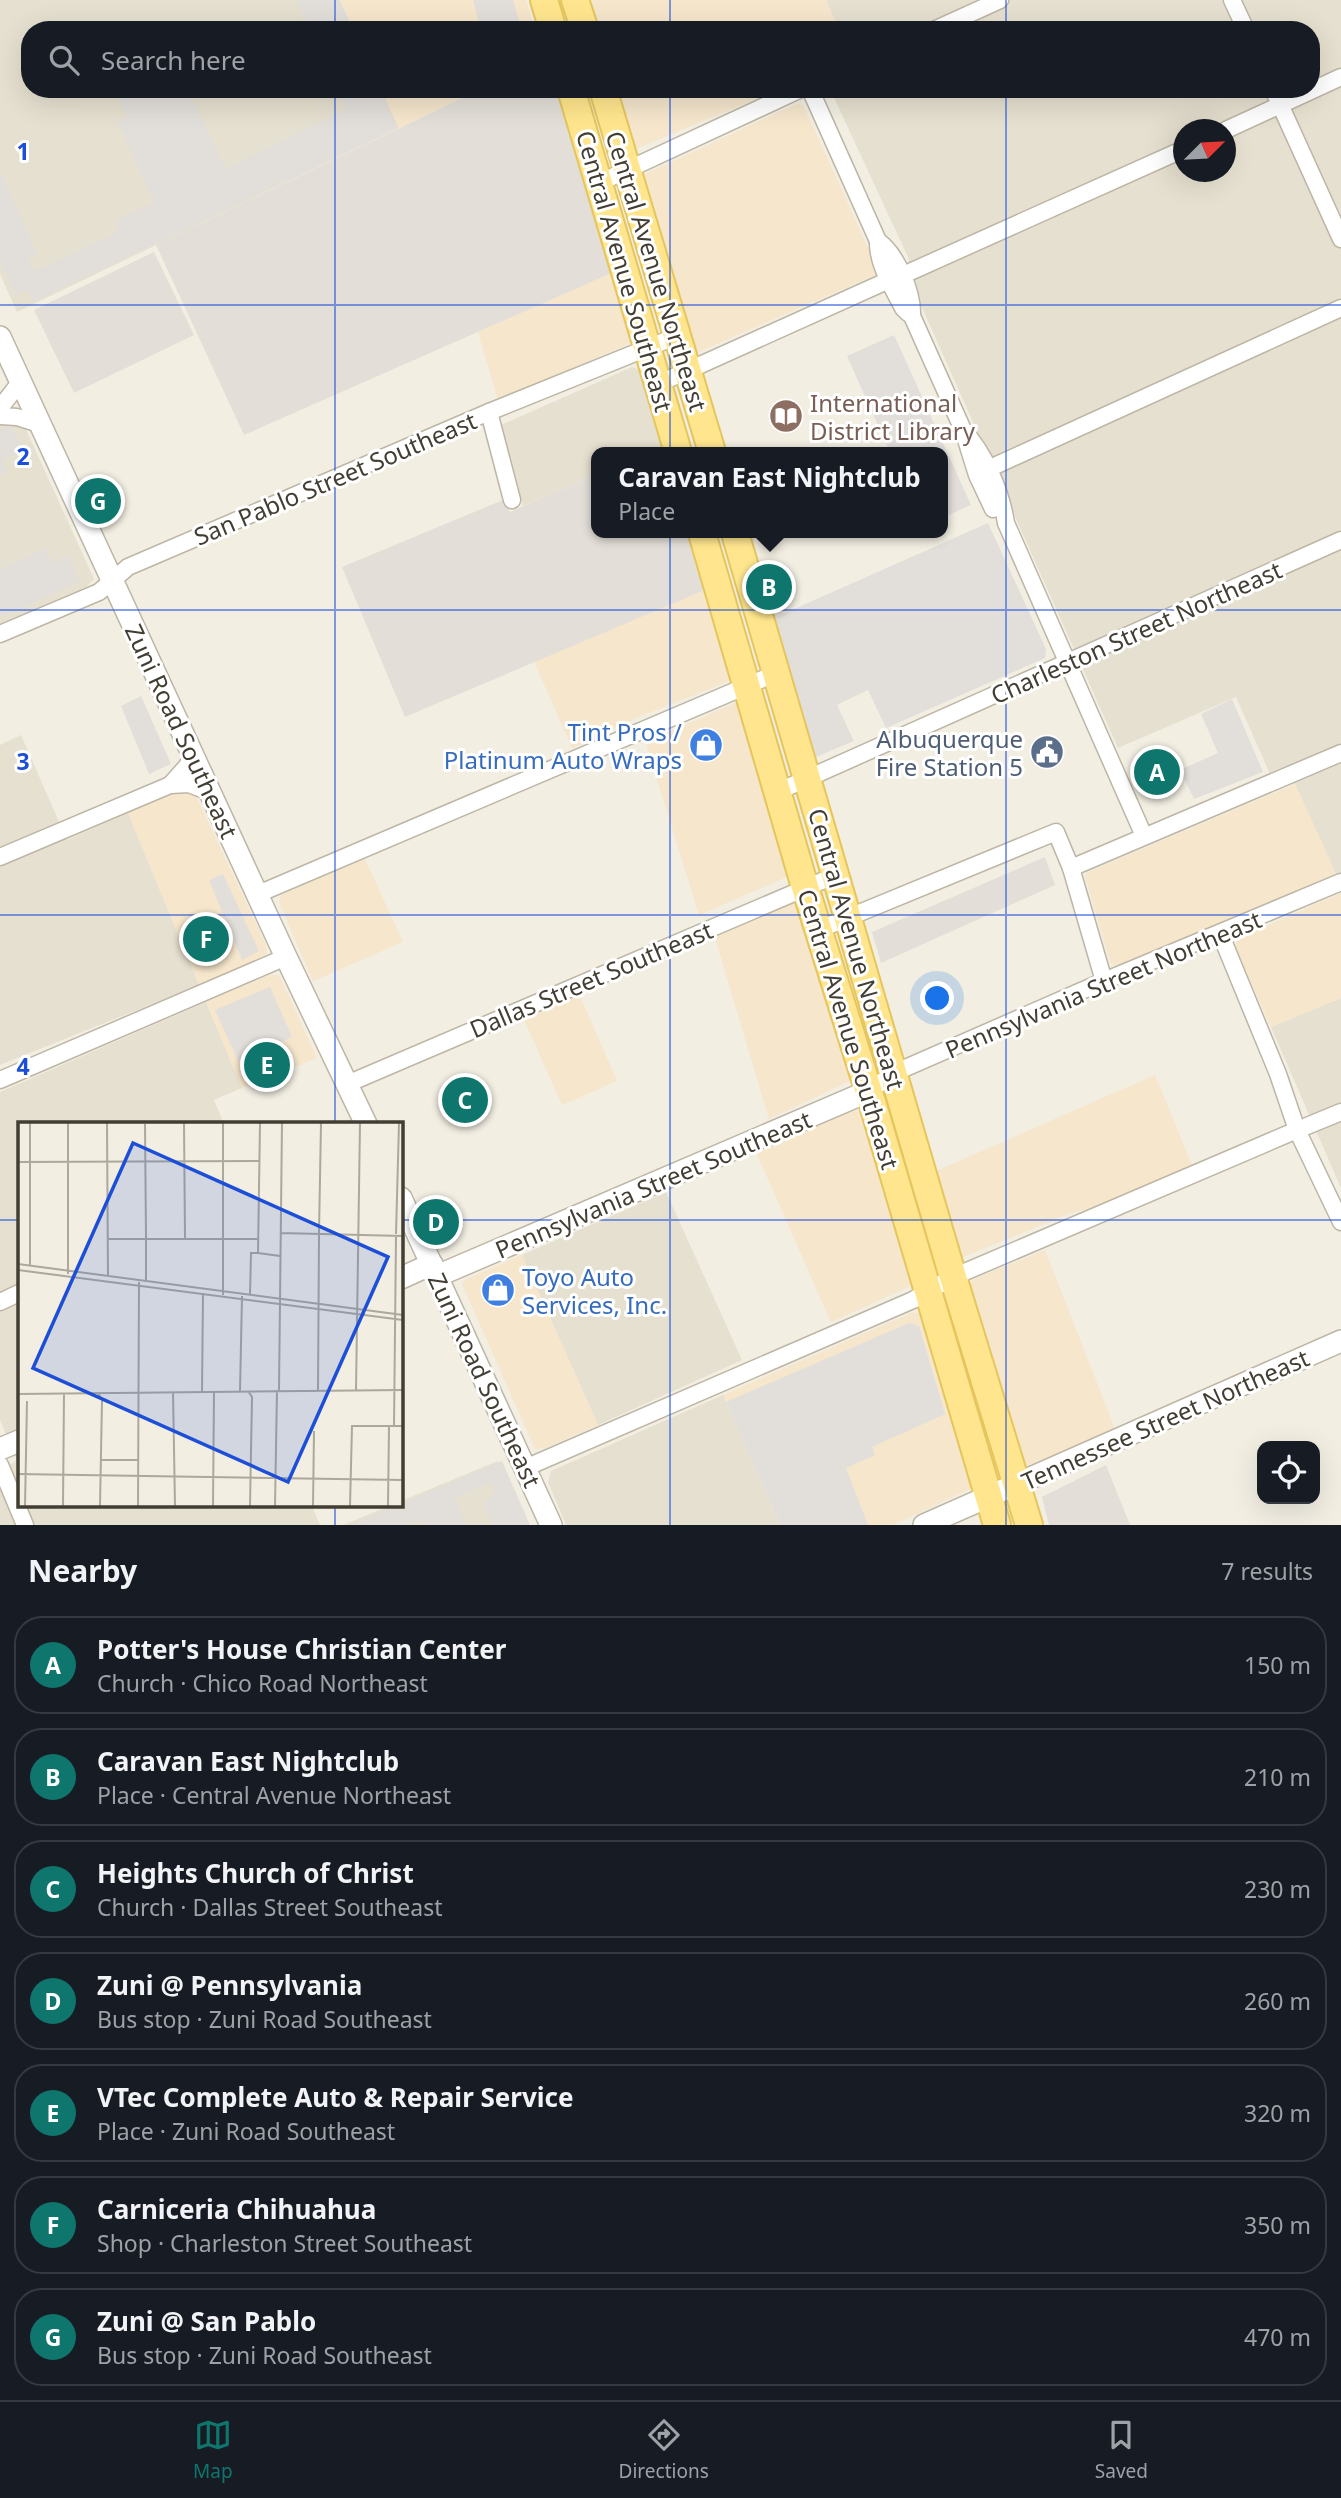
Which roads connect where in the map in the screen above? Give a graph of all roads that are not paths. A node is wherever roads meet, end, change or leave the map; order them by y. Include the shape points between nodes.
1 (544, 0) edge
2 (575, 0) edge
3 (1000, 0) edge
4 (1232, 0) edge
5 (550, 21) edge
6 (581, 21) edge
7 (954, 21) edge
8 (1242, 21) edge
9 (1341, 77) edge
10 (1320, 87) edge
11 (574, 98) edge
12 (606, 98) edge
13 (782, 98) edge
14 (814, 98) edge
15 (1277, 98) edge
16 (1295, 98) edge
17 (1280, 105) junction
18 (1236, 125) edge
19 (1173, 154) edge
20 (627, 170) junction
21 (599, 183) junction
22 (1341, 239) edge
23 (895, 278) junction
24 (1341, 307) edge
25 (677, 335) junction
26 (0, 337) edge
27 (647, 349) junction
28 (687, 370) junction
29 (21, 381) junction
30 (657, 384) junction
31 (0, 408) edge
32 (489, 412) junction
33 (0, 415) edge
34 (41, 425) junction
35 (963, 430) junction
36 (676, 447) edge
37 (710, 447) edge
38 (988, 469) junction
39 (512, 500) dead end
40 (1006, 523) junction
41 (703, 538) edge
42 (736, 538) edge
43 (1341, 540) edge
44 (113, 580) junction
45 (0, 634) edge
46 (1069, 663) junction
47 (776, 673) junction
48 (746, 685) junction
49 (193, 753) junction
50 (1341, 753) edge
51 (807, 778) junction
52 (170, 785) junction
53 (777, 792) junction
54 (212, 793) junction
55 (1144, 836) junction
56 (0, 858) edge
57 (1071, 868) junction
58 (836, 875) junction
59 (1341, 882) edge
60 (805, 887) junction
61 (258, 894) junction
62 (849, 918) junction
63 (818, 930) junction
64 (1220, 933) junction
65 (286, 957) junction
66 (1104, 981) junction
67 (894, 1073) junction
68 (0, 1080) edge
69 (347, 1084) junction
70 (869, 1091) junction
71 (1341, 1112) edge
72 (365, 1122) edge
73 (1302, 1128) junction
74 (402, 1200) edge
75 (1341, 1222) edge
76 (435, 1270) junction
77 (953, 1277) junction
78 (402, 1278) edge
79 (18, 1293) edge
80 (928, 1293) junction
81 (0, 1302) edge
82 (1341, 1341) edge
83 (18, 1441) edge
84 (0, 1449) edge
85 (0, 1465) edge
86 (525, 1468) junction
87 (1017, 1485) junction
88 (989, 1498) junction
89 (25, 1525) edge
90 (551, 1525) edge
91 (924, 1525) edge
92 (997, 1525) edge
93 (1029, 1525) edge

1 - 5 main road
2 - 6 main road
3 - 7 street
4 - 8 street
9 - 10 street
11 - 21 main road, Central Avenue Southeast
12 - 20 main road, Central Avenue Northeast
13 - 20 street
14 - 23 street via 878,241 877,253
15 - 17 street
16 - 17 street
17 - 18 street
17 - 22 street
19 - 23 street
20 - 21 street
20 - 25 main road, Central Avenue Northeast
21 - 27 main road, Central Avenue Southeast
23 - 28 street
23 - 35 street via 904,309 912,316
24 - 38 street
25 - 27 street, San Pablo Street Southeast
25 - 28 main road, Central Avenue Northeast
26 - 29 street, Zuni Road Southeast
27 - 30 main road, Central Avenue Southeast
27 - 32 street, San Pablo Street Southeast
28 - 30 street
28 - 37 main road, Central Avenue Northeast
29 - 31 street
29 - 34 street, Zuni Road Southeast
30 - 36 main road, Central Avenue Southeast
32 - 39 street
32 - 44 street, San Pablo Street Southeast via 128,567
33 - 34 street
34 - 44 street, Zuni Road Southeast
35 - 38 street
35 - 40 street via 977,475 995,513
38 - 40 street
40 - 46 street
41 - 48 main road, Central Avenue Southeast
42 - 47 main road, Central Avenue Northeast
43 - 46 street, Charleston Street Northeast
44 - 45 street, San Pablo Street Southeast via 99,592
44 - 49 street, Zuni Road Southeast
46 - 51 street, Charleston Street Northeast
46 - 55 street
47 - 48 street
47 - 51 main road, Central Avenue Northeast
48 - 53 main road, Central Avenue Southeast
48 - 61 street
49 - 52 street
49 - 54 street, Zuni Road Southeast
50 - 55 street
51 - 53 street, Charleston Street Northeast
51 - 58 main road, Central Avenue Northeast
52 - 54 street via 189,784
52 - 56 street
53 - 60 main road, Central Avenue Southeast
54 - 61 street, Zuni Road Southeast
55 - 57 street
57 - 62 street via 1056,832
57 - 66 street
58 - 60 street, Dallas Street Southeast
58 - 62 main road, Central Avenue Northeast
59 - 64 street, Pennsylvania Street Northeast
60 - 63 main road, Central Avenue Southeast
60 - 69 street, Dallas Street Southeast
61 - 65 street, Zuni Road Southeast
62 - 63 street
62 - 67 main road, Central Avenue Northeast
63 - 70 main road, Central Avenue Southeast
64 - 66 street, Pennsylvania Street Northeast
64 - 73 street
65 - 68 street
65 - 69 street, Zuni Road Southeast
66 - 67 street, Pennsylvania Street Northeast
67 - 70 street, Pennsylvania Street Northeast
67 - 77 main road, Central Avenue Northeast
69 - 72 street, Zuni Road Southeast
70 - 76 street, Pennsylvania Street Southeast
70 - 80 main road, Central Avenue Southeast
71 - 73 street
73 - 75 street
73 - 77 street
74 - 76 street, Zuni Road Southeast
76 - 78 street, Pennsylvania Street Southeast
76 - 86 street, Zuni Road Southeast
77 - 80 street
77 - 87 main road, Central Avenue Northeast
79 - 81 street
80 - 86 street
80 - 88 main road, Central Avenue Southeast
82 - 87 street, Tennessee Street Northeast
83 - 84 street
85 - 89 street
86 - 90 street, Zuni Road Southeast
87 - 88 street, Tennessee Street Northeast
87 - 93 main road, Central Avenue Northeast
88 - 91 street, Tennessee Street Northeast
88 - 92 main road, Central Avenue Southeast

